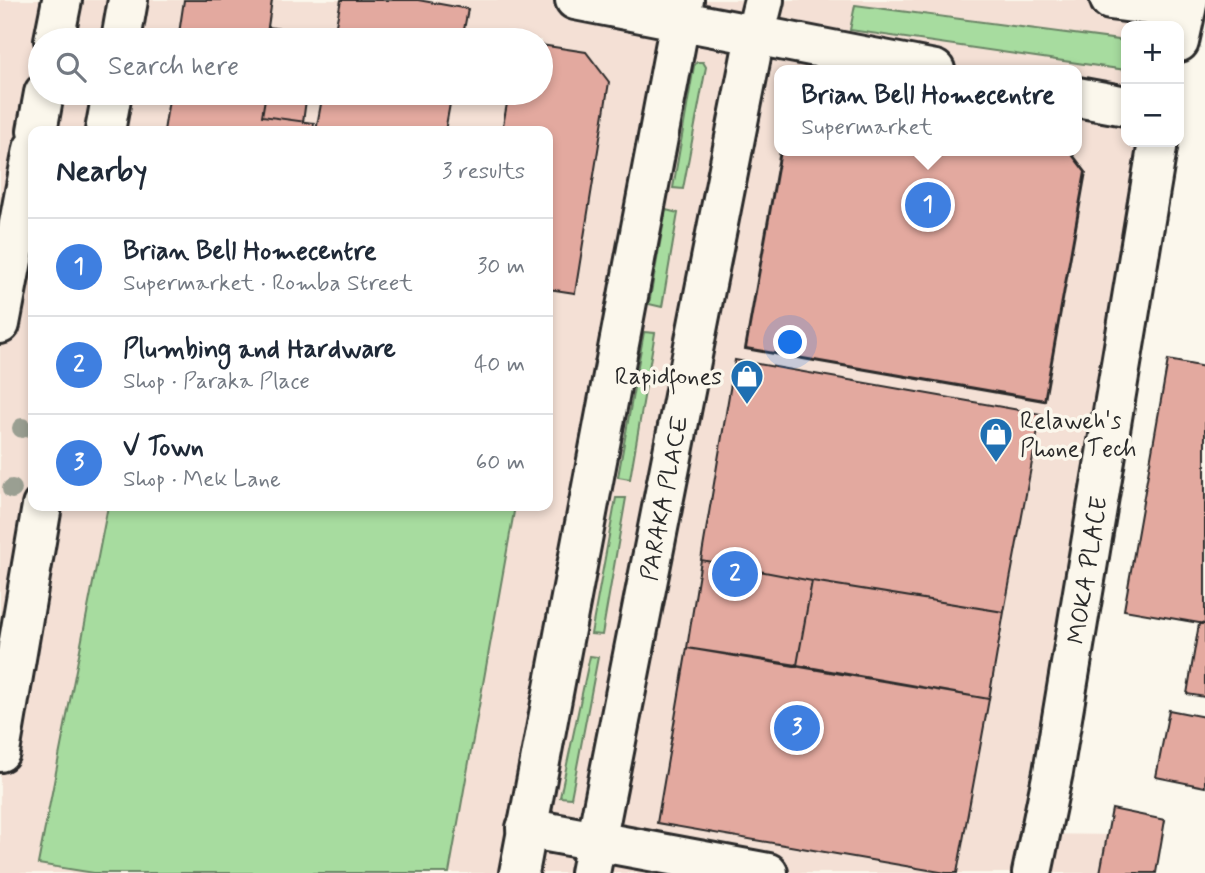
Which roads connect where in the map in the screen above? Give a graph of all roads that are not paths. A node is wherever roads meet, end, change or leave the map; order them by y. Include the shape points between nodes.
1 (62, 0) edge
2 (128, 0) edge
3 (575, 0) edge
4 (764, 0) edge
5 (1110, 0) edge
6 (681, 10) edge
7 (1184, 17) edge
8 (56, 28) edge
9 (123, 28) edge
10 (755, 36) junction
11 (909, 65) edge
12 (1082, 98) edge
13 (42, 105) edge
14 (110, 105) edge
15 (1121, 105) edge
16 (38, 126) edge
17 (106, 126) edge
18 (1157, 147) edge
19 (28, 176) edge
20 (0, 324) edge
21 (41, 511) edge
22 (0, 752) edge
23 (526, 828) junction
24 (593, 858) edge
25 (519, 873) edge
26 (768, 873) edge
27 (1032, 873) edge

1 - 8 street
2 - 9 street
3 - 6 street
4 - 10 street, PARAKA PLACE
5 - 7 street
6 - 10 street
6 - 23 street
10 - 11 street
10 - 24 street, PARAKA PLACE
12 - 15 street
13 - 16 street
14 - 17 street
18 - 27 street, MOKA PLACE via 1053,772
19 - 20 street
21 - 22 street
23 - 24 street
23 - 25 street
24 - 26 street

